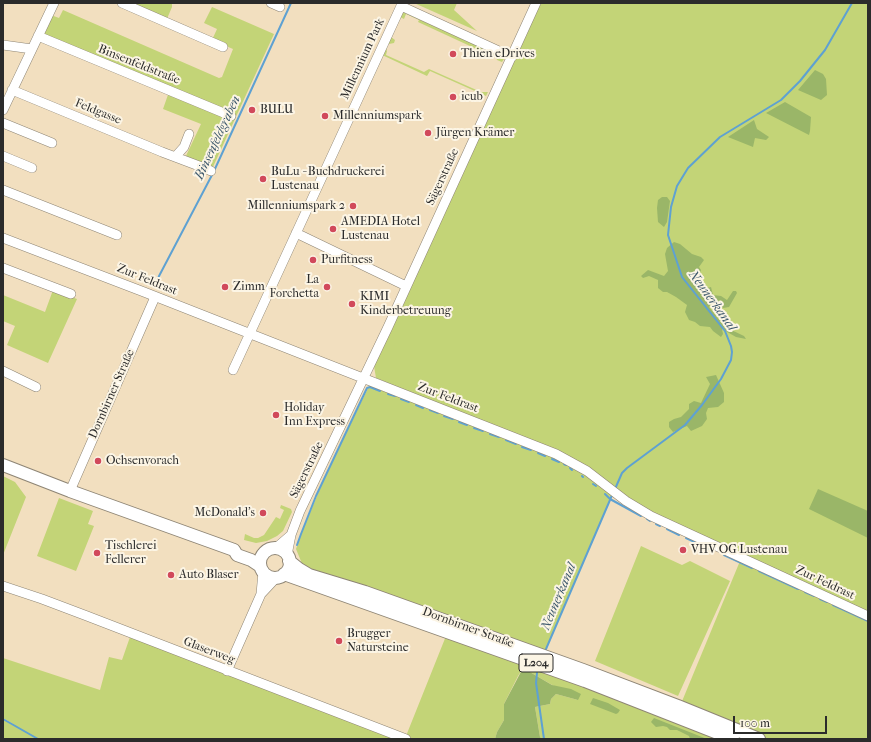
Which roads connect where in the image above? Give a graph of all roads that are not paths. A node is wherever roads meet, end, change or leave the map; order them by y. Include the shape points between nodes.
1 (54, 3) edge
2 (122, 3) edge
3 (270, 3) edge
4 (536, 3) edge
5 (280, 7) dead end
6 (38, 36) junction
7 (3, 45) edge
8 (223, 47) dead end
9 (32, 49) junction
10 (512, 57) junction
11 (12, 90) junction
12 (3, 110) edge
13 (231, 116) dead end
14 (3, 123) edge
15 (189, 134) dead end
16 (52, 143) dead end
17 (3, 156) edge
18 (175, 157) junction
19 (32, 168) dead end
20 (211, 171) dead end
21 (3, 190) edge
22 (296, 233) junction
23 (117, 235) dead end
24 (3, 238) edge
25 (3, 268) edge
26 (406, 286) junction
27 (71, 294) dead end
28 (155, 297) junction
29 (250, 334) junction
30 (233, 370) dead end
31 (3, 371) edge
32 (363, 378) junction
33 (36, 387) dead end
34 (3, 464) edge
35 (70, 491) junction
36 (290, 535) junction
37 (234, 550) junction
38 (270, 550) junction
39 (288, 558) junction
40 (262, 569) junction
41 (280, 576) junction
42 (3, 586) edge
43 (261, 594) junction
44 (868, 616) edge
45 (227, 671) junction
46 (406, 739) edge
47 (734, 739) edge
48 (759, 739) edge

1 - 6 street
2 - 8 street
3 - 5 street
4 - 10 street, Sägerstraße
6 - 9 street
6 - 13 street, Binsenfeldstraße
7 - 9 street
9 - 11 street
10 - 22 street, Millennium Park via 401,6
10 - 26 street, Sägerstraße
11 - 12 street
11 - 18 street, Feldgasse
14 - 16 street
15 - 18 street via 184,147
17 - 19 street
18 - 20 street, Feldgasse
21 - 23 street
22 - 26 street
22 - 29 street, Millennium Park
24 - 28 street, Zur Feldrast
25 - 27 street
26 - 32 street, Sägerstraße
28 - 29 street, Zur Feldrast
28 - 35 street, Dornbirner Straße
29 - 30 street, Millennium Park
29 - 32 street, Zur Feldrast
31 - 33 street
32 - 36 street, Sägerstraße
32 - 44 street, Zur Feldrast via 556,454 580,467 651,516
34 - 35 main road, Dornbirner Straße / L204
35 - 37 main road, Dornbirner Straße / L204
36 - 38 street, Sägerstraße
36 - 39 street, Sägerstraße
37 - 38 main road, Dornbirner Straße / L204
37 - 40 main road, Dornbirner Straße / L204
38 - 39 main road, Dornbirner Straße / L204 via 283,551
38 - 40 main road via 260,561
39 - 41 main road via 289,566
39 - 48 main road, Dornbirner Straße / L204 via 310,575 365,592 583,670
40 - 41 main road, Dornbirner Straße / L204 via 269,576
40 - 43 street
41 - 43 street
41 - 47 main road, Dornbirner Straße / L204 via 585,681
42 - 45 street, Glaserweg
43 - 45 street
45 - 46 street, Glaserweg

